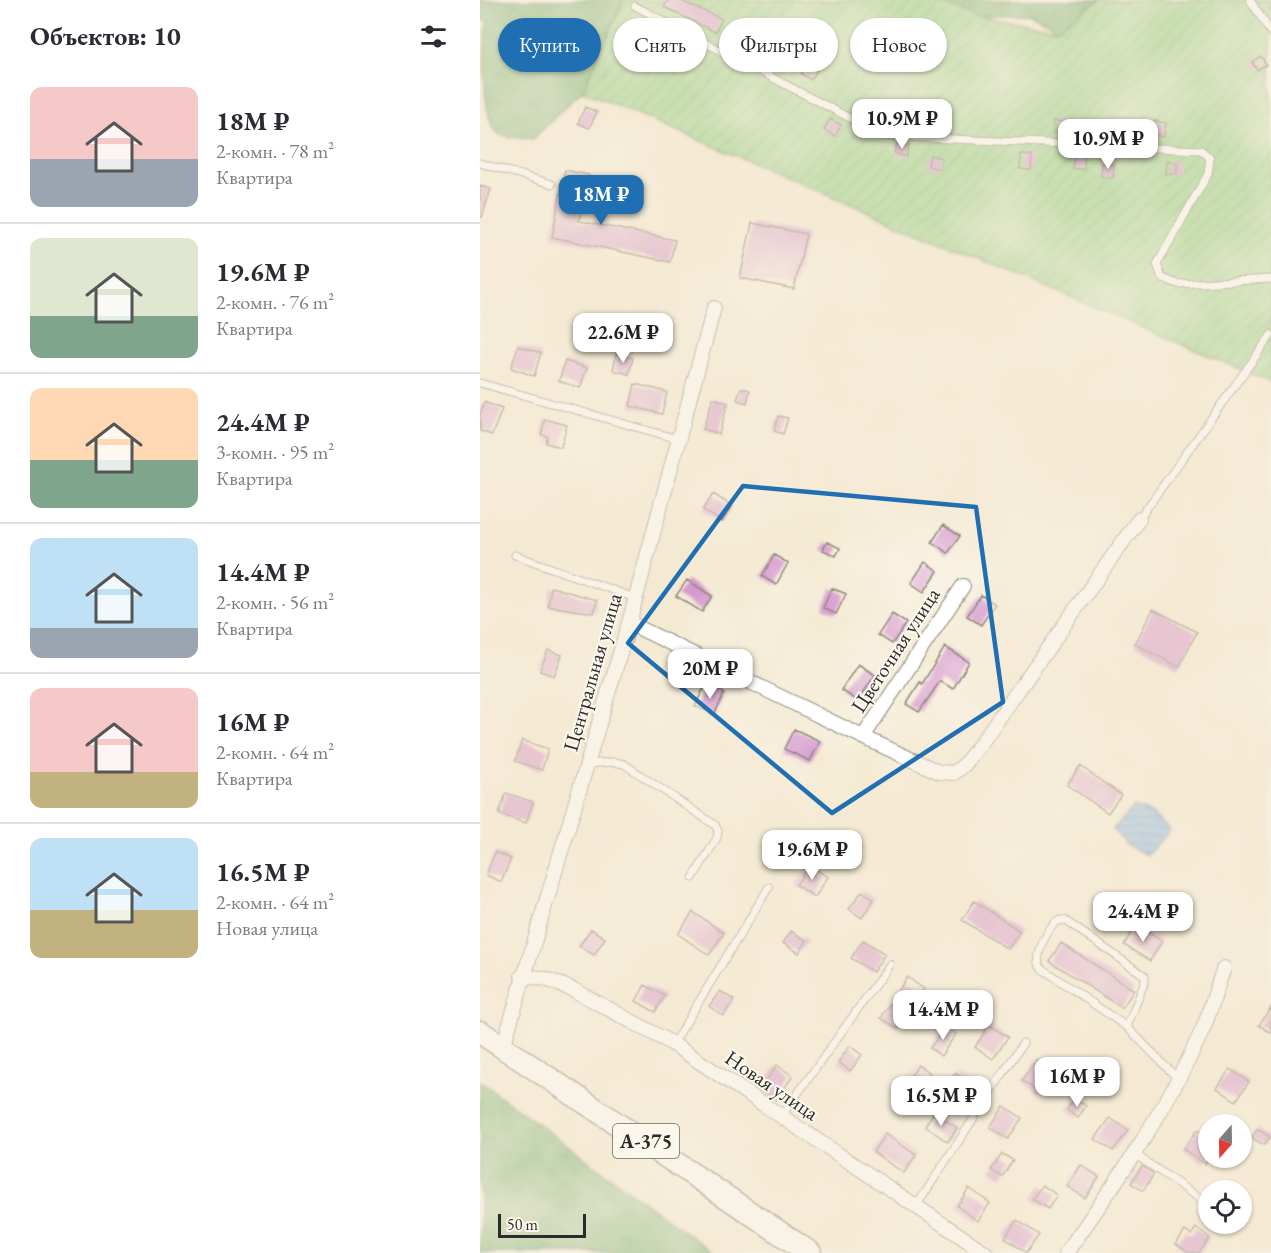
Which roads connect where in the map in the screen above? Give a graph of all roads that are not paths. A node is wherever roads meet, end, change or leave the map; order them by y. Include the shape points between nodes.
1 (1250, 0) edge
2 (634, 6) dead end
3 (1271, 33) edge
4 (480, 163) edge
5 (552, 184) dead end
6 (1271, 279) edge
7 (714, 308) dead end
8 (1271, 335) edge
9 (480, 383) edge
10 (678, 439) junction
11 (1139, 519) joint
12 (515, 555) dead end
13 (963, 586) dead end
14 (635, 598) junction
15 (629, 623) junction
16 (863, 737) junction
17 (587, 764) junction
18 (693, 878) dead end
19 (769, 887) dead end
20 (890, 964) dead end
21 (1224, 968) dead end
22 (522, 976) junction
23 (1127, 1027) junction
24 (480, 1032) edge
25 (1023, 1043) dead end
26 (673, 1044) junction
27 (503, 1047) junction
28 (1178, 1079) junction
29 (780, 1117) junction
30 (1136, 1155) junction
31 (1198, 1197) edge
32 (917, 1205) junction
33 (810, 1253) edge
34 (986, 1253) edge
35 (1066, 1253) edge

1 - 3 lane
2 - 6 lane via 884,136 1201,150 1210,158 1208,174 1157,264 1162,278 1178,284
4 - 5 lane
7 - 10 street, Центральная улица
8 - 11 lane
9 - 10 lane
10 - 14 street, Центральная улица
11 - 16 street via 964,765 954,773 939,772
12 - 14 lane
13 - 16 street, Цветочная улица
14 - 15 street, Центральная улица
15 - 16 street
15 - 17 street, Центральная улица
17 - 18 lane via 624,764 715,825 717,838
17 - 22 street, Центральная улица
19 - 26 lane
20 - 29 lane
21 - 28 street via 1204,1026
22 - 26 street, Новая улица via 546,979 574,990
22 - 27 street, Центральная улица
23 - 23 lane via 1041,968 1038,955 1054,922 1066,921 1145,976
23 - 28 lane
24 - 27 highway, А-375
25 - 32 lane
26 - 29 street, Новая улица
27 - 33 highway, А-375
28 - 30 street
29 - 32 street, Новая улица
30 - 31 lane
30 - 35 street
32 - 34 street, Новая улица

